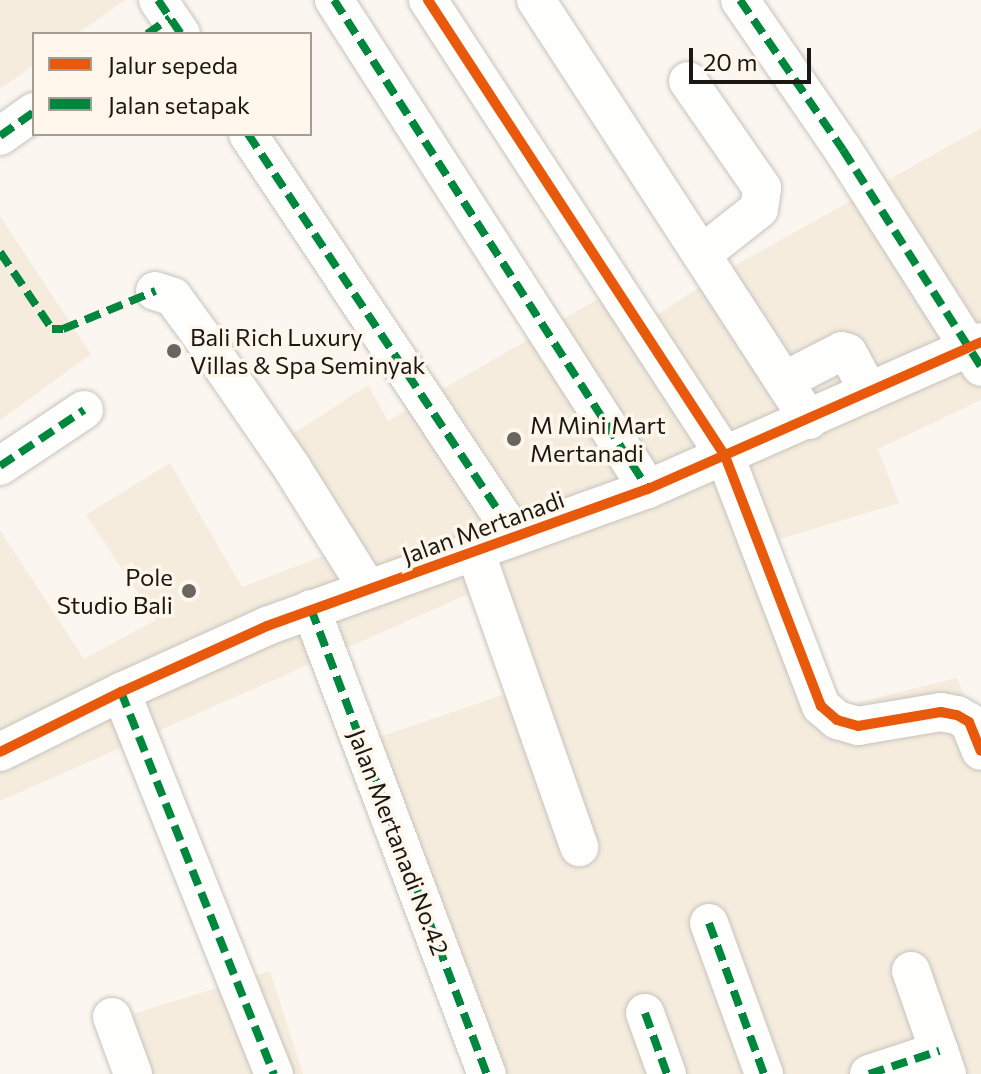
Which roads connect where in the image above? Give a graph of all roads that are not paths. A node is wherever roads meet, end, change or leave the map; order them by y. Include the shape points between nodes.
1 (334, 0) edge
2 (428, 0) edge
3 (536, 0) edge
4 (740, 0) edge
5 (688, 81) dead end
6 (32, 113) edge
7 (0, 136) edge
8 (249, 136) edge
9 (702, 254) junction
10 (155, 291) dead end
11 (977, 352) edge
12 (784, 381) junction
13 (869, 392) junction
14 (84, 410) dead end
15 (809, 420) junction
16 (725, 456) junction
17 (0, 466) edge
18 (648, 489) junction
19 (515, 536) junction
20 (475, 551) junction
21 (368, 589) junction
22 (311, 609) junction
23 (121, 692) junction
24 (981, 751) edge
25 (0, 752) edge
26 (579, 847) dead end
27 (709, 923) dead end
28 (911, 971) dead end
29 (645, 1013) dead end
30 (112, 1017) dead end
31 (943, 1062) edge
32 (133, 1074) edge
33 (274, 1074) edge
34 (487, 1074) edge
35 (667, 1074) edge
36 (764, 1074) edge
37 (869, 1074) edge

1 - 18 street
2 - 16 street
3 - 9 street
4 - 11 street
5 - 9 street via 762,188 763,200 759,209
6 - 7 street
8 - 19 street
9 - 12 street
10 - 21 street via 173,297 191,321
11 - 13 street, Jalan Mertanadi
12 - 13 street via 842,351
12 - 15 street
13 - 15 street, Jalan Mertanadi
14 - 17 street
15 - 16 street, Jalan Mertanadi
16 - 18 street, Jalan Mertanadi
16 - 24 street via 821,706 837,720 858,726 941,712 957,715 969,722
18 - 19 street, Jalan Mertanadi
19 - 20 street, Jalan Mertanadi
20 - 21 street, Jalan Mertanadi
20 - 26 street
21 - 22 street, Jalan Mertanadi
22 - 23 street, Jalan Mertanadi
22 - 34 street, Jalan Mertanadi No.42
23 - 25 street, Jalan Mertanadi
23 - 33 street
27 - 36 street
28 - 31 street
29 - 35 street
30 - 32 street
31 - 37 street

